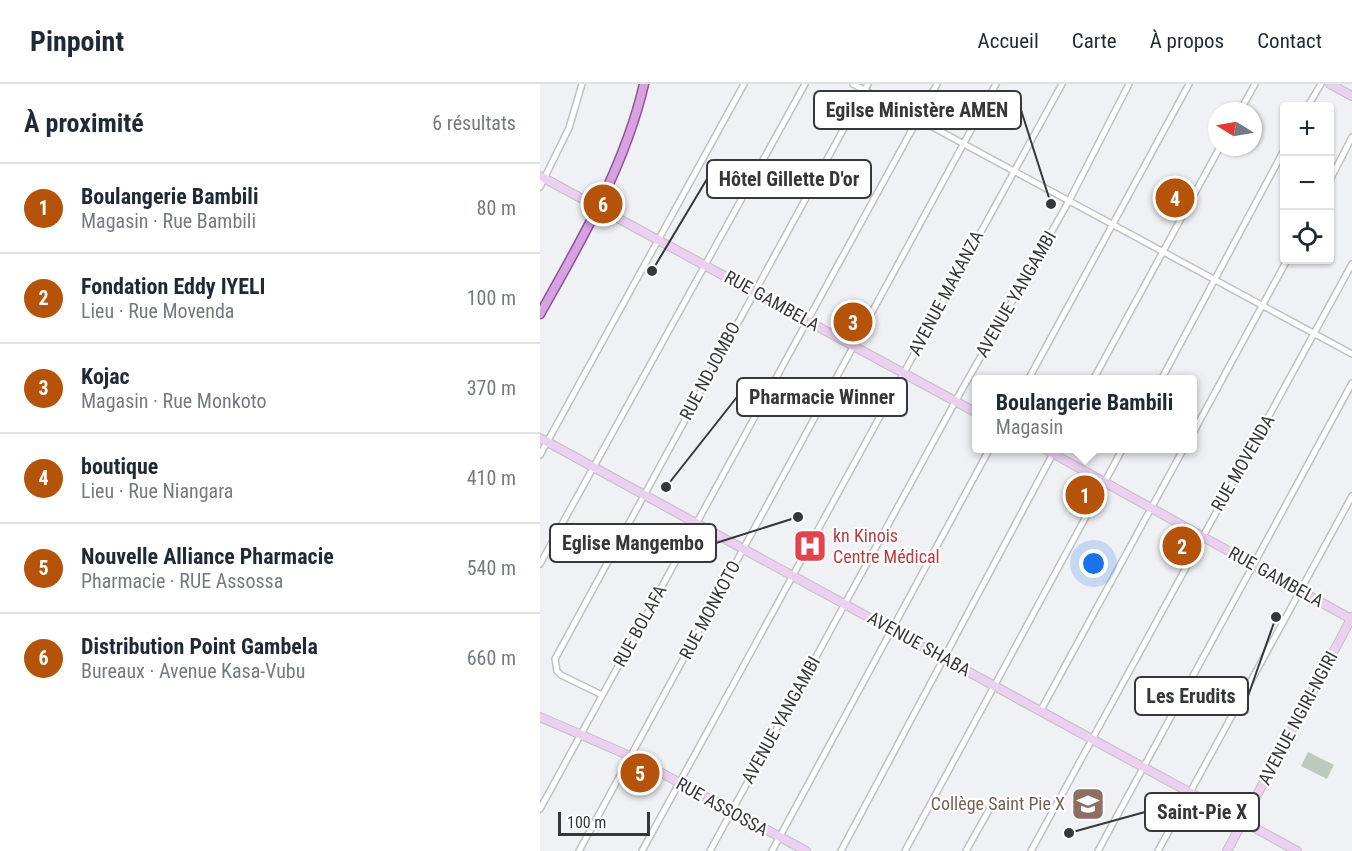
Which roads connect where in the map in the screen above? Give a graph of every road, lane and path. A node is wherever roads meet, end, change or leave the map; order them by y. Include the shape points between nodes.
1 (582, 84) edge
2 (644, 84) edge
3 (744, 84) edge
4 (805, 84) edge
5 (854, 84) edge
6 (868, 84) edge
7 (937, 84) edge
8 (996, 84) edge
9 (1062, 84) edge
10 (1129, 84) edge
11 (1189, 84) edge
12 (1255, 84) edge
13 (1321, 84) edge
14 (1330, 84) edge
15 (864, 90) junction
16 (1352, 96) edge
17 (1245, 102) edge
18 (1310, 102) edge
19 (917, 120) junction
20 (1352, 137) edge
21 (963, 145) junction
22 (1215, 156) edge
23 (1281, 156) edge
24 (1334, 171) edge
25 (1012, 172) junction
26 (542, 177) edge
27 (540, 188) edge
28 (1069, 201) junction
29 (598, 206) junction
30 (1113, 226) junction
31 (657, 238) junction
32 (1162, 253) junction
33 (705, 263) junction
34 (1285, 264) edge
35 (1352, 264) edge
36 (1214, 281) junction
37 (753, 291) junction
38 (1262, 306) junction
39 (540, 314) edge
40 (808, 320) junction
41 (1316, 335) junction
42 (853, 346) junction
43 (1352, 354) edge
44 (903, 374) junction
45 (1031, 375) edge
46 (1097, 375) edge
47 (1164, 375) edge
48 (1352, 383) edge
49 (955, 402) junction
50 (972, 410) edge
51 (1197, 426) edge
52 (543, 440) edge
53 (987, 453) edge
54 (1053, 453) edge
55 (1057, 453) edge
56 (1120, 453) edge
57 (1181, 453) edge
58 (540, 454) edge
59 (592, 467) junction
60 (1105, 483) junction
61 (644, 494) junction
62 (1352, 496) edge
63 (1151, 509) junction
64 (696, 523) junction
65 (1201, 536) junction
66 (743, 548) junction
67 (540, 564) edge
68 (1252, 564) junction
69 (795, 576) junction
70 (1300, 590) junction
71 (844, 604) junction
72 (1352, 618) edge
73 (891, 630) junction
74 (944, 658) junction
75 (994, 686) junction
76 (602, 695) junction
77 (1041, 710) junction
78 (540, 717) edge
79 (581, 733) junction
80 (1093, 739) junction
81 (630, 756) junction
82 (1143, 767) junction
83 (680, 784) junction
84 (1190, 792) junction
85 (993, 803) dead end
86 (540, 809) edge
87 (731, 812) junction
88 (1243, 821) junction
89 (780, 838) junction
90 (1293, 850) edge
91 (579, 851) edge
92 (642, 851) edge
93 (710, 851) edge
94 (772, 851) edge
95 (806, 851) edge
96 (841, 851) edge
97 (905, 851) edge
98 (966, 851) edge
99 (1031, 851) edge
100 (1098, 851) edge
101 (1158, 851) edge
102 (1227, 851) edge

1 - 26 street via 569,128
2 - 29 main road via 630,136
3 - 31 street
4 - 33 street
5 - 15 street
6 - 15 street, RUE NDJOMBO
7 - 19 street, RUE BOLAFA
8 - 21 street, RUE MONKOTO
9 - 25 street, AVENUE MAKANZA
10 - 28 street, AVENUE YANGAMBI
11 - 30 street
12 - 17 street
13 - 18 street
14 - 16 street
15 - 19 street
15 - 37 street, RUE NDJOMBO
19 - 21 street
19 - 40 street, RUE BOLAFA
20 - 24 street
21 - 25 street
21 - 42 street, RUE MONKOTO
22 - 32 street
23 - 36 street
25 - 28 street
25 - 44 street, AVENUE MAKANZA
26 - 27 street
26 - 29 street, RUE GAMBELA
28 - 30 street
28 - 49 street, AVENUE YANGAMBI
29 - 31 street, RUE GAMBELA
29 - 39 main road
30 - 32 street
30 - 45 street
31 - 33 street, RUE GAMBELA
31 - 52 street
32 - 36 street
32 - 46 street
33 - 37 street, RUE GAMBELA
33 - 59 street
34 - 38 street
35 - 41 street, RUE MOVENDA
36 - 38 street
36 - 47 street
37 - 40 street, RUE GAMBELA
37 - 61 street, RUE NDJOMBO
38 - 41 street
38 - 51 street
40 - 42 street, RUE GAMBELA
40 - 64 street, RUE BOLAFA
41 - 43 street
41 - 65 street, RUE MOVENDA
42 - 44 street, RUE GAMBELA
42 - 66 street, RUE MONKOTO
44 - 49 street, RUE GAMBELA
44 - 69 street, AVENUE MAKANZA
48 - 68 street
49 - 50 street, RUE GAMBELA
49 - 71 street, AVENUE YANGAMBI
52 - 58 street
52 - 59 street, AVENUE SHABA
53 - 73 street
54 - 74 street
55 - 60 street, RUE GAMBELA
56 - 60 street
57 - 63 street
59 - 61 street, AVENUE SHABA
59 - 67 street
60 - 63 street, RUE GAMBELA
60 - 75 street
61 - 64 street, AVENUE SHABA
61 - 76 street, RUE NDJOMBO via 555,659 561,675
62 - 70 street
63 - 65 street, RUE GAMBELA
63 - 77 street
64 - 66 street, AVENUE SHABA
64 - 76 street, RUE BOLAFA
65 - 68 street, RUE GAMBELA
65 - 80 street, RUE MOVENDA
66 - 69 street, AVENUE SHABA
66 - 81 street, RUE MONKOTO
68 - 70 street, RUE GAMBELA
68 - 82 street
69 - 71 street, AVENUE SHABA
69 - 83 street, AVENUE MAKANZA
70 - 72 street, RUE GAMBELA
70 - 84 street
71 - 73 street, AVENUE SHABA
71 - 87 street, AVENUE YANGAMBI
72 - 88 street, AVENUE NGIRI-NGIRI
73 - 74 street, AVENUE SHABA
73 - 89 street
74 - 75 street, AVENUE SHABA
74 - 96 street
75 - 77 street, AVENUE SHABA
75 - 97 street
76 - 79 street, RUE BOLAFA
77 - 80 street, AVENUE SHABA
78 - 79 street, RUE ASSOSSA
79 - 81 street, RUE ASSOSSA
79 - 86 street, RUE BOLAFA
80 - 82 street, AVENUE SHABA
80 - 99 street, RUE MOVENDA
81 - 83 street, RUE ASSOSSA
81 - 91 street, RUE MONKOTO
82 - 84 street, AVENUE SHABA
82 - 100 street
83 - 87 street, RUE ASSOSSA
83 - 92 street, AVENUE MAKANZA
84 - 88 street, AVENUE SHABA
84 - 101 street
85 - 98 street
87 - 89 street, RUE ASSOSSA
87 - 93 street, AVENUE YANGAMBI
88 - 90 street, AVENUE SHABA
88 - 102 street, AVENUE NGIRI-NGIRI
89 - 94 street
89 - 95 street, RUE ASSOSSA

